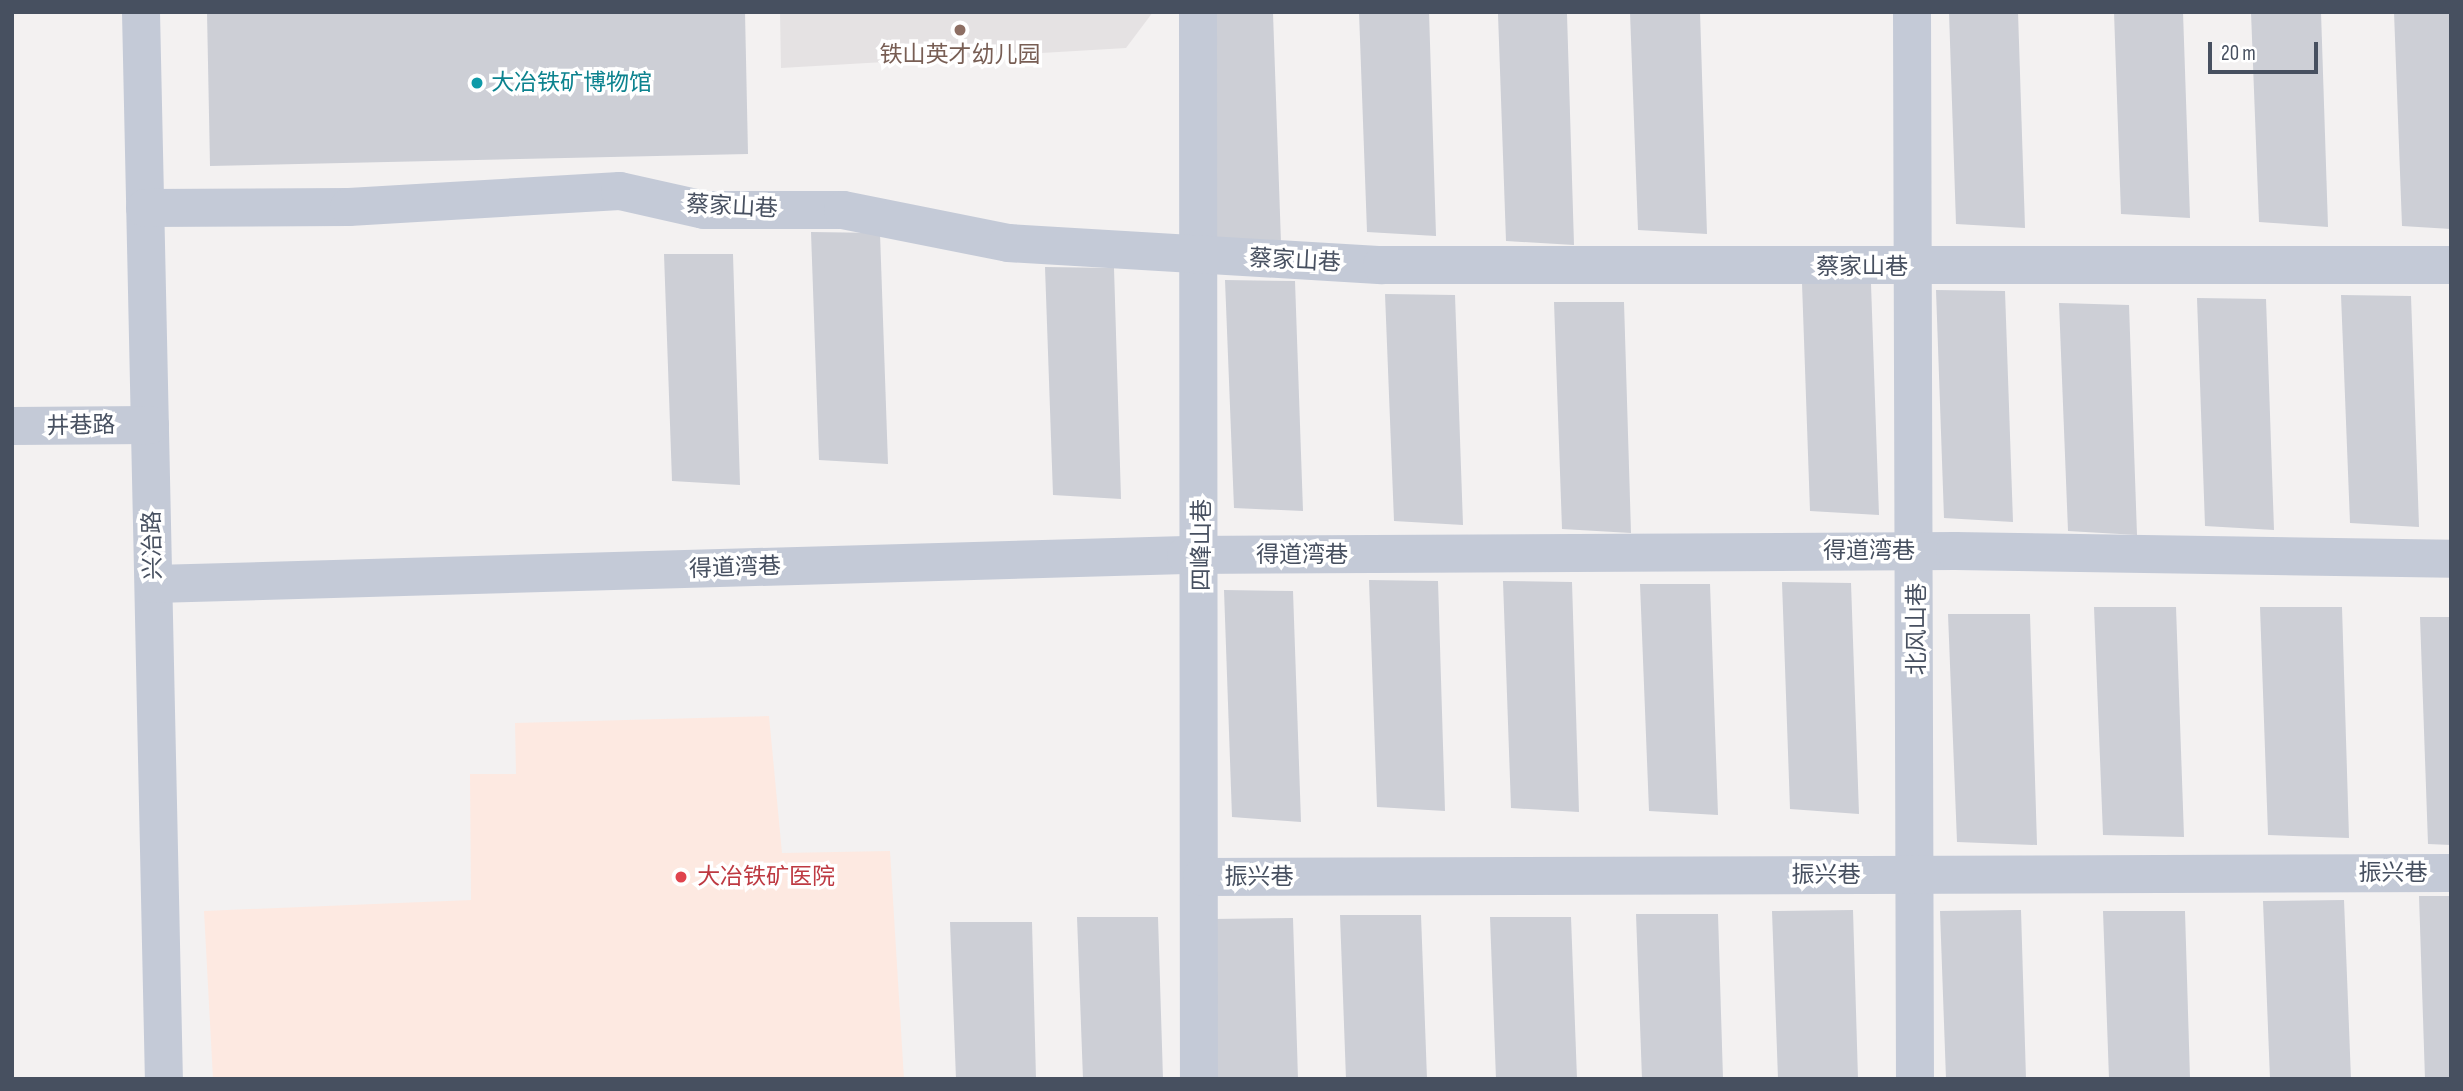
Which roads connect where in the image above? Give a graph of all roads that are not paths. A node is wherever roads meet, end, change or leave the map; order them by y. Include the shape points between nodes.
1 (141, 12) edge
2 (1198, 12) edge
3 (1912, 12) edge
4 (145, 208) junction
5 (1201, 257) junction
6 (2451, 265) edge
7 (1914, 267) junction
8 (150, 425) junction
9 (12, 426) edge
10 (1917, 551) junction
11 (1202, 555) junction
12 (2451, 559) edge
13 (154, 584) junction
14 (2451, 873) edge
15 (1916, 875) junction
16 (1202, 877) junction
17 (164, 1079) edge
18 (1199, 1079) edge
19 (1915, 1079) edge

1 - 4 street, 兴冶路
2 - 5 street, 四峰山巷
3 - 7 street, 北风山巷
4 - 5 street, 蔡家山巷 via 349,207 620,191 704,210 843,210 1008,243
4 - 8 street, 兴冶路
5 - 7 street, 蔡家山巷 via 1382,265
5 - 11 street, 四峰山巷
6 - 7 street, 蔡家山巷
7 - 10 street, 北风山巷
8 - 9 street, 井巷路
8 - 13 street, 兴冶路
10 - 11 street, 得道湾巷
10 - 12 street, 得道湾巷
10 - 15 street, 北风山巷
11 - 13 street, 得道湾巷
11 - 16 street, 四峰山巷
13 - 17 street, 兴冶路
14 - 15 street, 振兴巷
15 - 16 street, 振兴巷
15 - 19 street, 北风山巷
16 - 18 street, 四峰山巷

